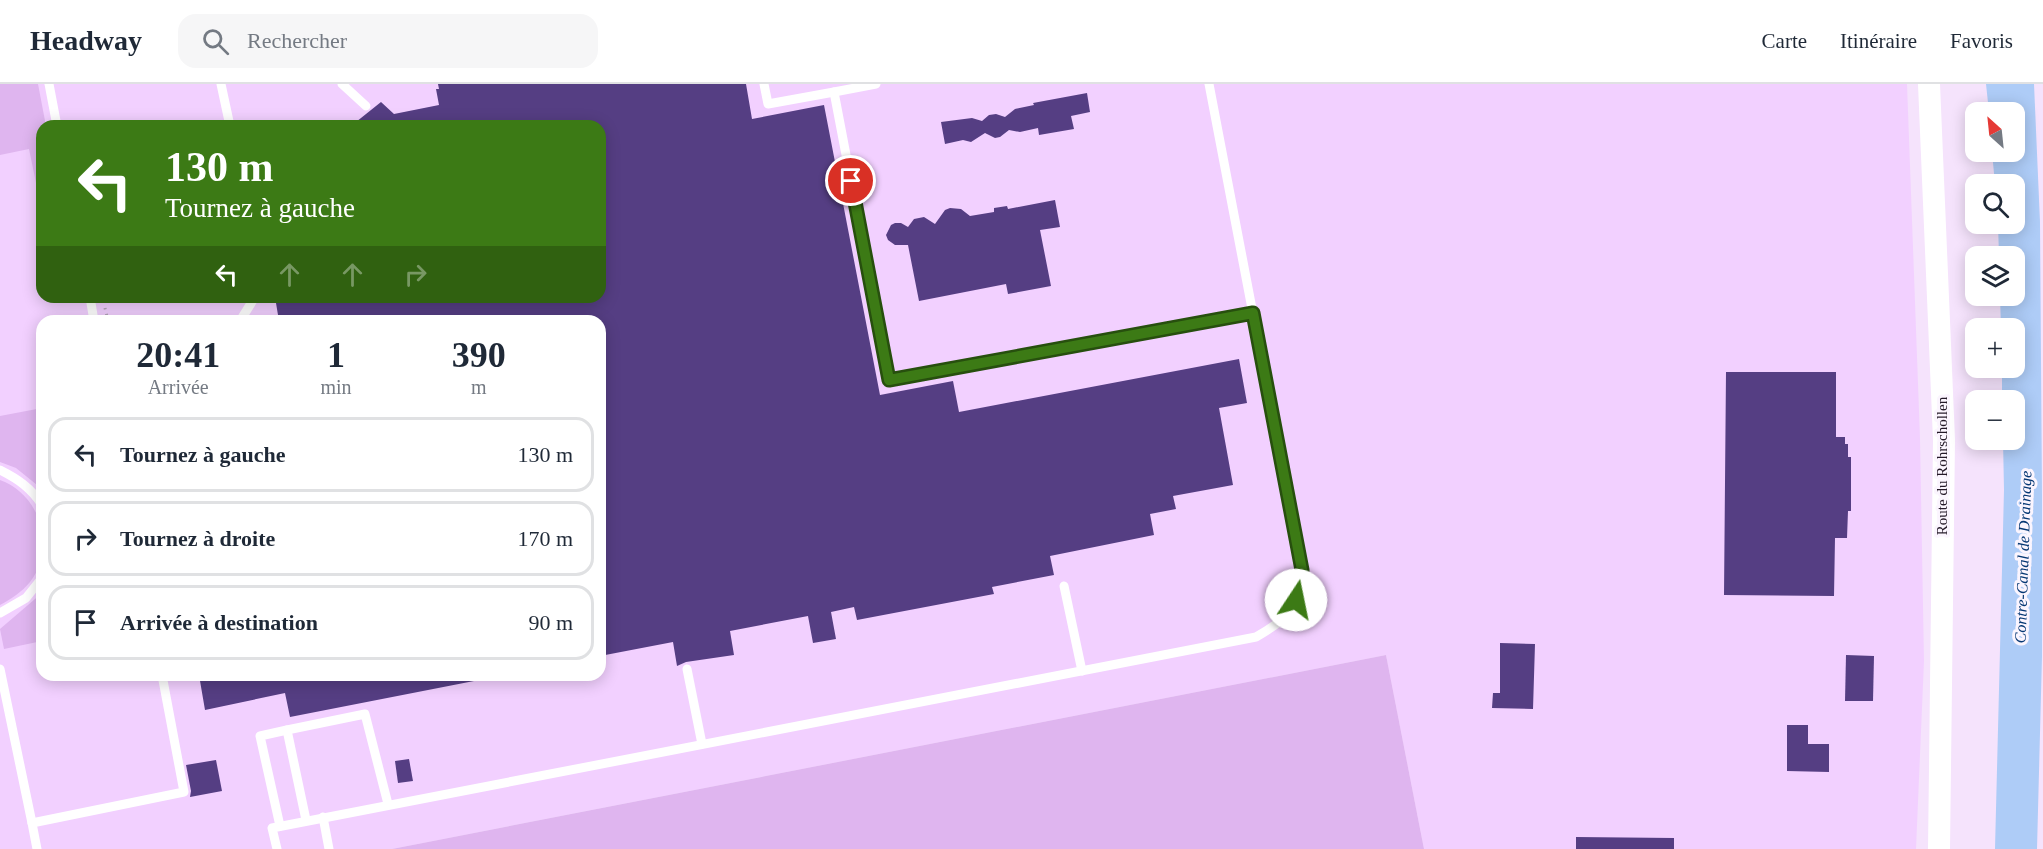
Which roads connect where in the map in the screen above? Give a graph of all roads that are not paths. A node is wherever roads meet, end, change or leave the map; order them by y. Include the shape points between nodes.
1 (49, 84) edge
2 (221, 84) edge
3 (342, 84) edge
4 (765, 84) edge
5 (876, 84) edge
6 (1209, 84) edge
7 (1929, 84) edge
8 (834, 92) junction
9 (366, 106) dead end
10 (56, 120) edge
11 (229, 120) edge
12 (1253, 313) junction
13 (0, 470) edge
14 (36, 496) edge
15 (36, 586) edge
16 (1064, 586) dead end
17 (0, 613) edge
18 (0, 669) edge
19 (687, 669) dead end
20 (1082, 670) junction
21 (163, 681) edge
22 (287, 730) junction
23 (702, 744) junction
24 (388, 804) junction
25 (323, 817) junction
26 (306, 820) junction
27 (32, 823) junction
28 (280, 826) junction
29 (37, 849) edge
30 (277, 849) edge
31 (329, 849) edge
32 (1938, 849) edge

1 - 10 lane
2 - 11 lane
3 - 9 lane
4 - 8 lane via 768,104
5 - 8 lane
6 - 12 lane
7 - 32 street, Route du Rohrschollen via 1944,440
8 - 12 lane via 889,380
12 - 20 lane via 1302,570 1296,600 1288,615 1256,637
13 - 14 lane via 19,479
15 - 17 lane via 26,598
16 - 20 lane
18 - 27 lane
19 - 23 lane
20 - 23 lane
21 - 27 lane via 184,792
22 - 24 lane via 365,714
22 - 26 lane
22 - 28 lane via 260,736
23 - 24 lane
24 - 25 lane
25 - 26 lane
25 - 31 lane
26 - 28 lane
27 - 29 lane
28 - 30 lane via 272,828

